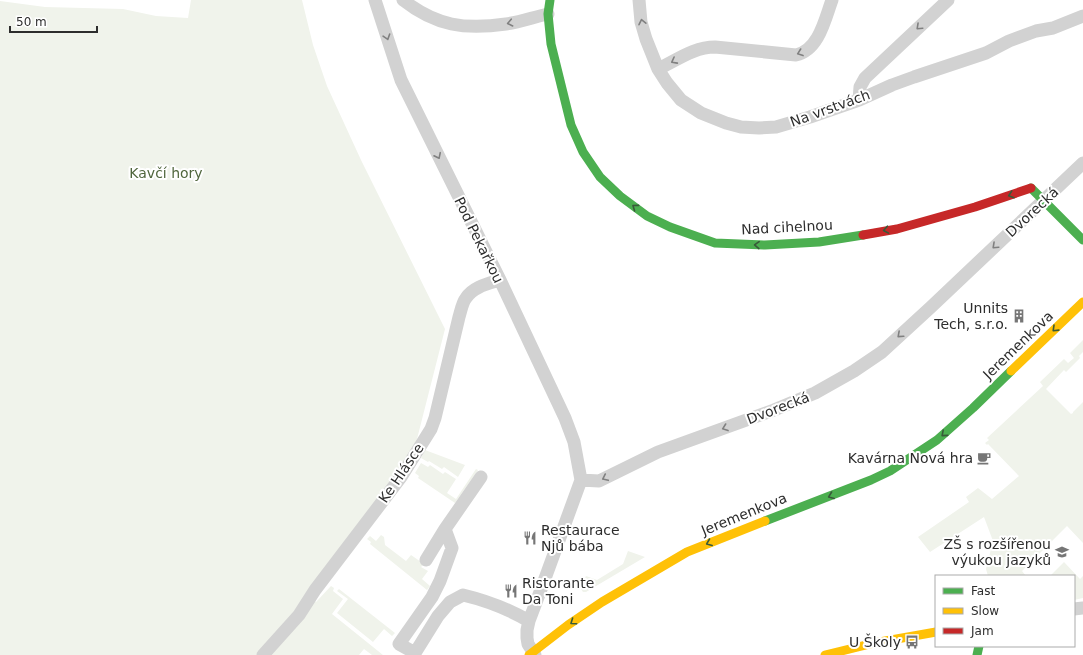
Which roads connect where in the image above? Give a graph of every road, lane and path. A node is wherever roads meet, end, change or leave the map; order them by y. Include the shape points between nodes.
1 (375, 0) edge
2 (403, 0) edge
3 (550, 0) edge
4 (639, 0) edge
5 (832, 0) edge
6 (948, 0) edge
7 (548, 14) junction
8 (1083, 16) edge
9 (658, 69) junction
10 (859, 100) junction
11 (1083, 163) edge
12 (1044, 201) junction
13 (1083, 240) edge
14 (500, 280) junction
15 (1083, 302) edge
16 (973, 408) junction
17 (981, 416) dead end
18 (481, 477) dead end
19 (581, 480) junction
20 (445, 529) junction
21 (426, 560) dead end
22 (529, 621) junction
23 (935, 632) edge
24 (532, 654) edge
25 (263, 655) edge
26 (825, 655) edge

1 -> 14 street, Pod Pekařkou via 400,80
7 -> 2 street via 507,24 461,26 434,19
3 - 7 street, Nad cihelnou
9 -> 4 street, Na vrstvách via 646,39
5 -> 9 street via 815,41 800,54 705,47
6 -> 10 street via 865,78 860,88
12 -> 7 street, Nad cihelnou via 1031,188 896,229 811,242 766,245 715,243 670,227 647,216 620,196 600,177 583,152 571,125 551,44
8 - 10 street, Na vrstvách via 1053,28 1036,30 986,53 914,76
9 - 10 street, Na vrstvách via 673,91 686,104 711,118 741,126 776,127
11 - 12 street, Dvorecká
12 - 13 street, Nad cihelnou
12 -> 19 street, Dvorecká via 882,352 833,384 774,410 658,452 599,481
14 - 19 street, Pod Pekařkou via 565,418 574,442
14 - 25 street, Ke Hlásce via 476,288 464,301 435,418 431,429 401,477 299,614
15 -> 16 street, Jeremenkova
16 - 17 street
16 -> 24 street, Jeremenkova via 937,440 890,470 871,480 687,552 602,602
18 - 20 street
19 - 22 street
20 - 21 street
20 - 22 street via 452,548 440,581 432,597 399,644 415,653 438,616 450,602 463,595
22 - 24 street via 527,638
23 - 26 street

